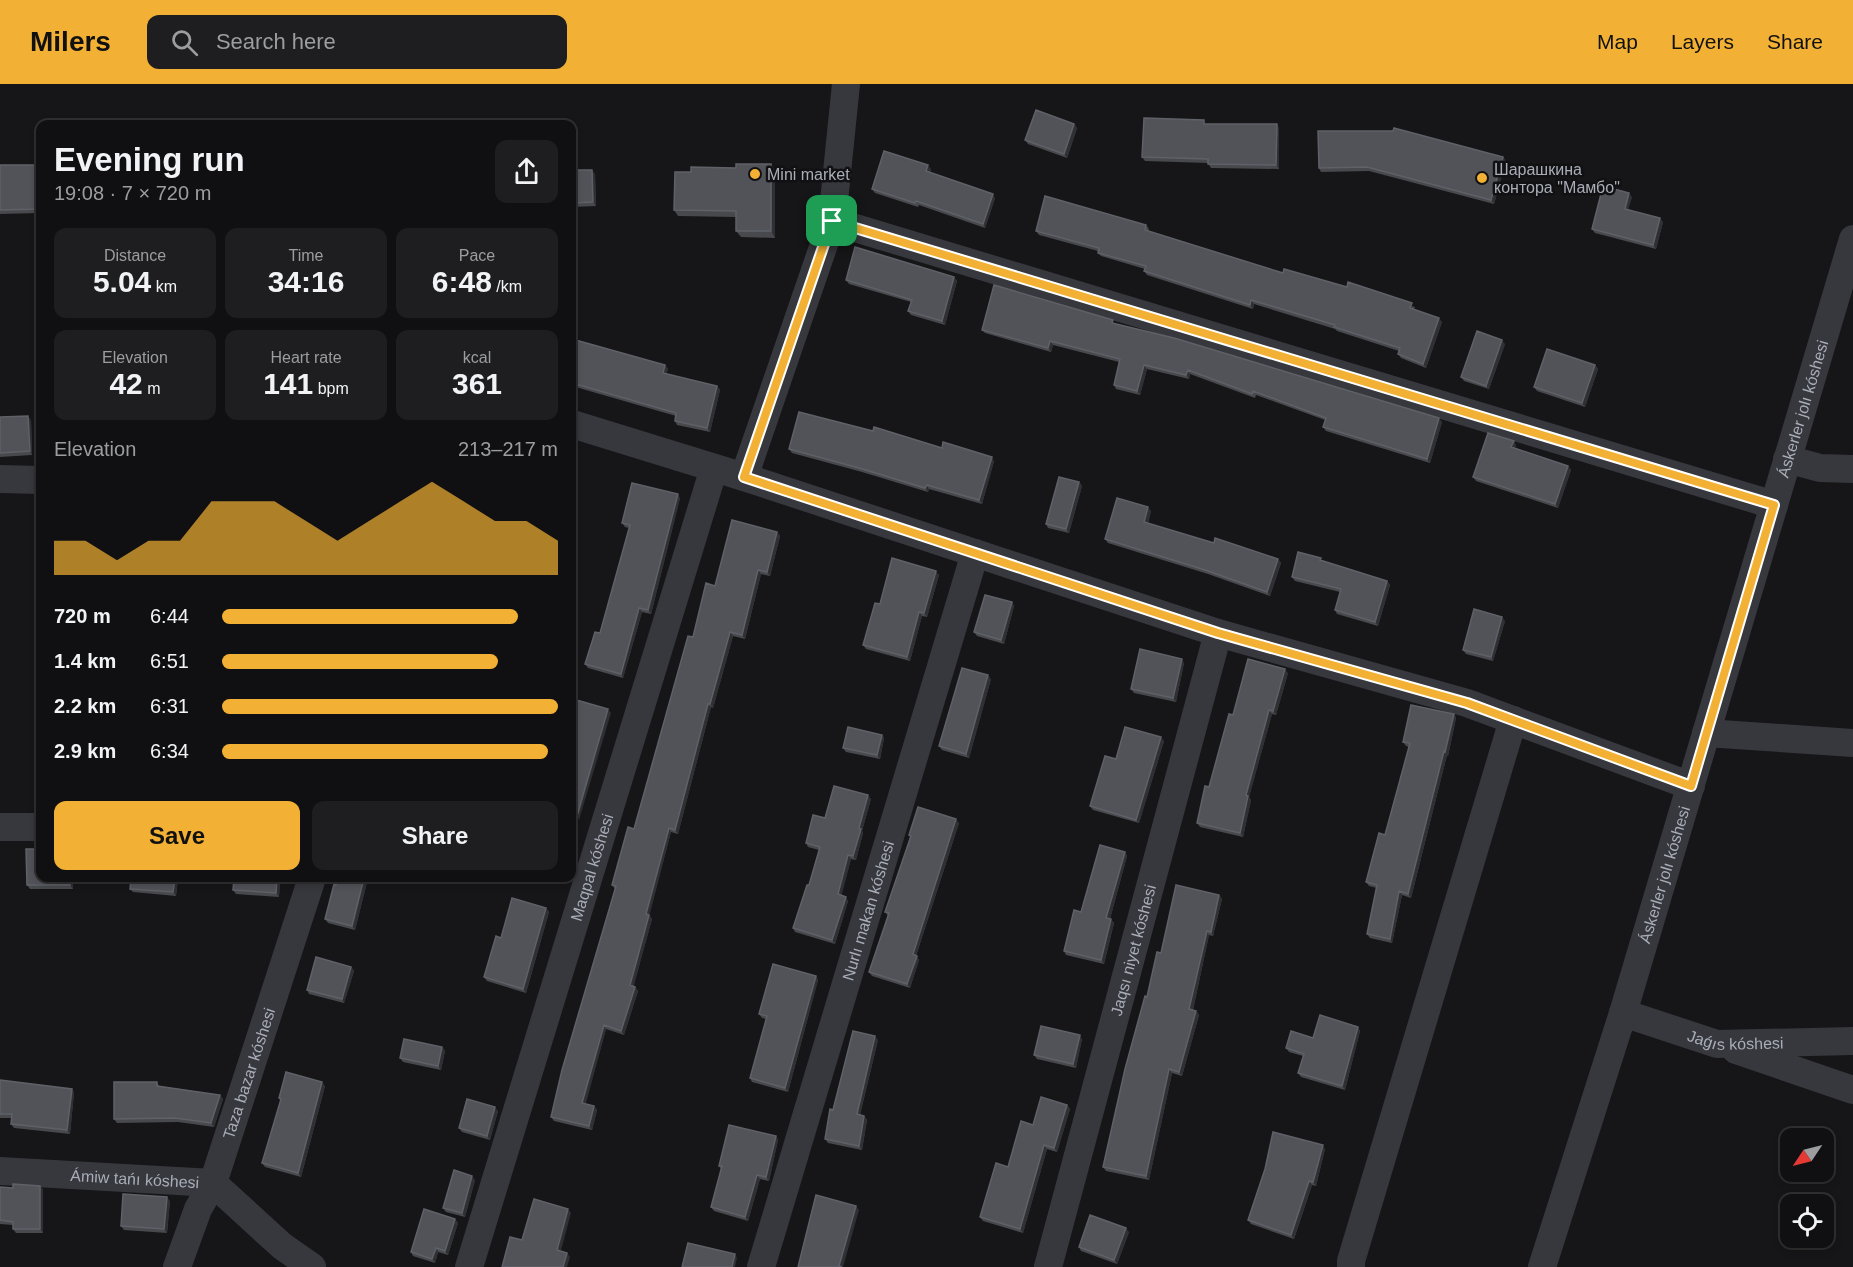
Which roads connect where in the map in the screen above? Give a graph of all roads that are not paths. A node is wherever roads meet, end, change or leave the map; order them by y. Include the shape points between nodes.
1 (846, 84) edge
2 (832, 221) junction
3 (1853, 239) edge
4 (576, 425) edge
5 (1787, 459) junction
6 (714, 468) junction
7 (1853, 469) edge
8 (744, 477) junction
9 (0, 479) edge
10 (36, 480) edge
11 (1774, 505) junction
12 (975, 553) junction
13 (1218, 633) junction
14 (1513, 720) junction
15 (1706, 733) junction
16 (1853, 743) edge
17 (1691, 786) junction
18 (0, 827) edge
19 (36, 827) edge
20 (311, 882) edge
21 (1623, 1012) junction
22 (1853, 1041) edge
23 (1717, 1044) junction
24 (1853, 1090) edge
25 (0, 1171) edge
26 (213, 1183) junction
27 (177, 1267) edge
28 (312, 1267) edge
29 (469, 1267) edge
30 (761, 1267) edge
31 (1048, 1267) edge
32 (1351, 1267) edge
33 (1542, 1267) edge

1 - 2 street
2 - 8 street
2 - 11 street
3 - 5 street, Áskerler jolı kóshesi
4 - 6 street
5 - 7 street via 1820,468
5 - 11 street, Áskerler jolı kóshesi
6 - 8 street
6 - 29 street, Maqpal kóshesi
8 - 12 street
9 - 10 street
11 - 15 street, Áskerler jolı kóshesi
12 - 13 street
12 - 30 street, Nurlı makan kóshesi
13 - 14 street via 1467,703
13 - 31 street, Jaqsı niyet kóshesi
14 - 17 street
14 - 32 street
15 - 16 street
15 - 17 street, Áskerler jolı kóshesi
17 - 21 street, Áskerler jolı kóshesi
18 - 19 street
20 - 26 street, Taza bazar kóshesi
21 - 23 street, Jaǵıs kóshesi
21 - 33 street, Áskerler jolı kóshesi
22 - 23 street, Jaǵıs kóshesi
23 - 24 street
25 - 26 street, Ámiw tańı kóshesi
26 - 27 street, Taza bazar kóshesi via 198,1209
26 - 28 street, Ámiw tańı kóshesi via 282,1246

